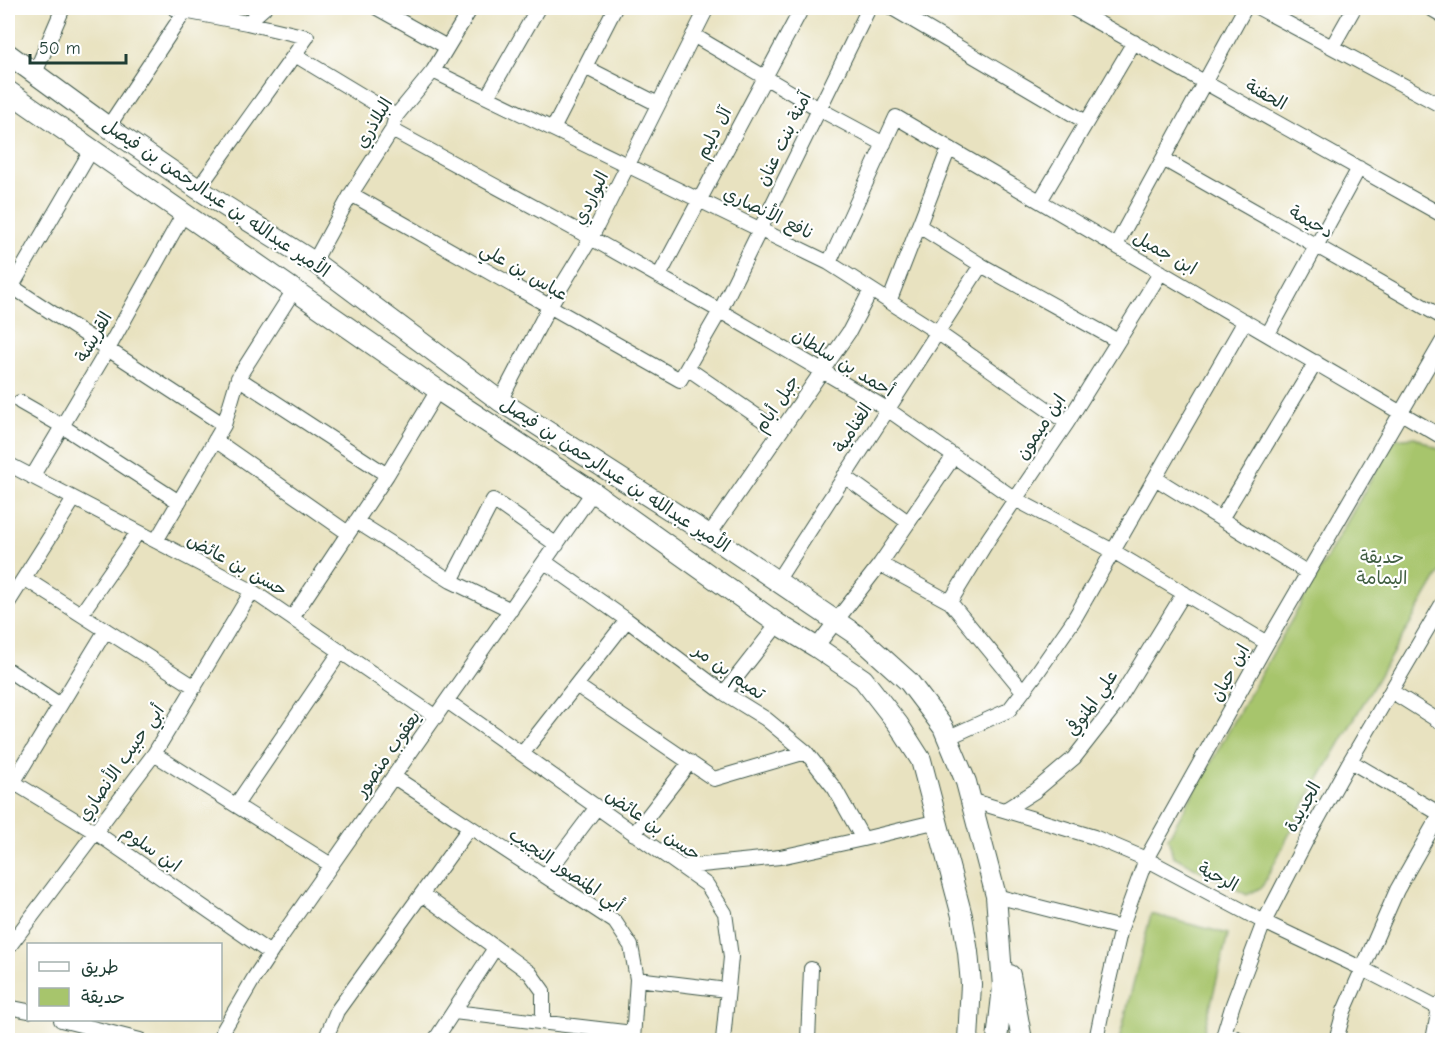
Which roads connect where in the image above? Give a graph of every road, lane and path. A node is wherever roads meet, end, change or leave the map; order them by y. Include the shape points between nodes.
1 (63, 8) edge
2 (264, 8) edge
3 (377, 8) edge
4 (471, 8) edge
5 (538, 8) edge
6 (615, 8) edge
7 (707, 8) edge
8 (802, 8) edge
9 (869, 8) edge
10 (892, 8) edge
11 (1072, 8) edge
12 (1245, 8) edge
13 (1259, 8) edge
14 (1354, 8) edge
15 (182, 9) edge
16 (247, 22) junction
17 (693, 35) junction
18 (1134, 42) junction
19 (447, 47) junction
20 (1332, 47) junction
21 (8, 54) edge
22 (295, 55) junction
23 (585, 67) junction
24 (433, 71) junction
25 (35, 73) junction
26 (764, 77) junction
27 (1204, 82) junction
28 (8, 94) edge
29 (487, 97) junction
30 (658, 105) junction
31 (1443, 106) edge
32 (819, 109) junction
33 (1086, 122) junction
34 (394, 123) junction
35 (108, 126) junction
36 (553, 129) junction
37 (884, 144) junction
38 (949, 148) junction
39 (92, 149) junction
40 (1163, 159) junction
41 (627, 165) junction
42 (1359, 168) junction
43 (198, 189) junction
44 (351, 194) junction
45 (699, 200) junction
46 (1040, 201) junction
47 (1441, 211) edge
48 (184, 213) junction
49 (919, 226) junction
50 (760, 230) junction
51 (591, 238) junction
52 (1116, 245) junction
53 (1316, 246) junction
54 (314, 262) junction
55 (829, 263) junction
56 (981, 265) junction
57 (1161, 272) junction
58 (658, 276) junction
59 (9, 288) edge
60 (294, 290) junction
61 (871, 290) junction
62 (889, 302) junction
63 (549, 307) junction
64 (720, 311) junction
65 (1443, 317) edge
66 (1245, 321) junction
67 (937, 332) junction
68 (1268, 334) junction
69 (1118, 340) junction
70 (1443, 342) edge
71 (108, 349) junction
72 (1316, 362) junction
73 (687, 368) junction
74 (821, 372) junction
75 (238, 378) junction
76 (680, 380) joint
77 (438, 390) junction
78 (500, 401) junction
79 (20, 402) dead end
80 (887, 409) junction
81 (1401, 413) junction
82 (1067, 423) junction
83 (224, 425) junction
84 (62, 426) junction
85 (780, 432) junction
86 (1443, 437) edge
87 (215, 440) junction
88 (954, 456) junction
89 (8, 464) edge
90 (387, 475) junction
91 (844, 476) junction
92 (32, 477) junction
93 (1155, 478) junction
94 (593, 492) junction
95 (74, 499) junction
96 (1015, 499) junction
97 (179, 502) junction
98 (1221, 519) junction
99 (908, 522) junction
100 (352, 527) junction
101 (138, 532) junction
102 (710, 535) junction
103 (156, 541) junction
104 (557, 545) junction
105 (1113, 551) junction
106 (545, 562) junction
107 (880, 564) junction
108 (1308, 573) junction
109 (24, 578) junction
110 (451, 581) junction
111 (777, 581) junction
112 (252, 591) junction
113 (1184, 594) junction
114 (950, 602) junction
115 (8, 603) edge
116 (1443, 604) edge
117 (511, 610) junction
118 (81, 614) junction
119 (292, 618) junction
120 (627, 620) junction
121 (835, 621) junction
122 (778, 624) junction
123 (1437, 627) edge
124 (106, 630) junction
125 (1267, 643) junction
126 (816, 647) junction
127 (341, 651) junction
128 (8, 670) edge
129 (576, 684) junction
130 (195, 687) junction
131 (1023, 691) junction
132 (1391, 692) junction
133 (724, 693) junction
134 (447, 701) junction
135 (60, 705) junction
136 (436, 717) junction
137 (1443, 723) edge
138 (947, 738) junction
139 (806, 753) junction
140 (154, 754) junction
141 (522, 754) junction
142 (1350, 760) junction
143 (690, 762) junction
144 (394, 777) junction
145 (9, 784) edge
146 (970, 800) junction
147 (236, 805) junction
148 (597, 807) junction
149 (1005, 810) junction
150 (1441, 815) edge
151 (938, 821) junction
152 (470, 827) junction
153 (95, 832) junction
154 (634, 834) junction
155 (862, 839) junction
156 (1146, 859) junction
157 (332, 866) junction
158 (682, 867) junction
159 (545, 876) junction
160 (422, 894) junction
161 (996, 896) junction
162 (1264, 922) junction
163 (8, 926) edge
164 (1121, 928) junction
165 (22, 929) junction
166 (8, 948) edge
167 (495, 948) junction
168 (270, 953) junction
169 (811, 969) dead end
170 (1362, 969) junction
171 (637, 979) junction
172 (728, 990) junction
173 (1441, 1004) edge
174 (8, 1007) edge
175 (27, 1011) edge
176 (454, 1012) junction
177 (64, 1021) edge
178 (543, 1022) junction
179 (633, 1037) edge
180 (1223, 1037) edge
181 (125, 1039) edge
182 (140, 1041) edge
183 (222, 1041) edge
184 (326, 1041) edge
185 (435, 1041) edge
186 (723, 1041) edge
187 (808, 1041) edge
188 (968, 1041) edge
189 (997, 1041) edge
190 (1022, 1041) edge
191 (1096, 1041) edge
192 (1241, 1041) edge
193 (1336, 1041) edge
194 (1433, 1041) edge

1 - 25 street
2 - 16 street
3 - 19 street
4 - 19 street, البلاذري
5 - 29 street
6 - 23 street
7 - 17 street, البواردي
8 - 26 street, آل دليم
9 - 32 street, آمنة بنت عنان
10 - 33 street
11 - 18 street, الحفنة
12 - 27 street
13 - 20 street
14 - 20 street
15 - 16 street
15 - 35 street
16 - 22 street via 307,37
17 - 26 street
17 - 30 street, البواردي
18 - 27 street, الحفنة
18 - 33 street
19 - 24 street, البلاذري
20 - 31 street
21 - 25 main road, الأمير عبدالله بن عبدالرحمن بن فيصل
22 - 34 street, أحمد بن سلطان
22 - 43 street
23 - 30 street
23 - 36 street
24 - 29 street, نافع الأنصاري
24 - 34 street, البلاذري
25 - 35 main road, الأمير عبدالله بن عبدالرحمن بن فيصل
26 - 32 street
26 - 45 street, آل دليم
27 - 40 street
27 - 42 street, الحفنة
28 - 39 main road, الأمير عبدالله بن عبدالرحمن بن فيصل
29 - 36 street, نافع الأنصاري
30 - 41 street, البواردي
32 - 37 street
32 - 50 street, آمنة بنت عنان
33 - 46 street
34 - 44 street, البلاذري
34 - 51 street, أحمد بن سلطان
35 - 43 main road, الأمير عبدالله بن عبدالرحمن بن فيصل
36 - 41 street, نافع الأنصاري
37 - 38 street, ابن جميل via 896,117
37 - 55 street, ابن جميل
38 - 46 street, ابن جميل
38 - 49 street
39 - 48 main road, الأمير عبدالله بن عبدالرحمن بن فيصل
39 - 59 street
40 - 52 street
40 - 53 street, دحيمة
41 - 45 street, نافع الأنصاري
41 - 51 street, البواردي
42 - 47 street, الحفنة
42 - 53 street
43 - 54 main road, الأمير عبدالله بن عبدالرحمن بن فيصل
44 - 54 street, البلاذري
44 - 63 street, عباس بن علي
45 - 50 street, نافع الأنصاري
45 - 58 street, آل دليم
46 - 52 street, ابن جميل
48 - 60 main road, الأمير عبدالله بن عبدالرحمن بن فيصل
48 - 71 street, القريشة
49 - 56 street
49 - 62 street
50 - 55 street, نافع الأنصاري
50 - 64 street, آمنة بنت عنان
51 - 58 street, أحمد بن سلطان
51 - 63 street, البواردي
52 - 57 street, ابن جميل
53 - 65 street, دحيمة
53 - 68 street
54 - 78 main road, الأمير عبدالله بن عبدالرحمن بن فيصل
55 - 61 street, نافع الأنصاري
56 - 67 street, الغنامية
56 - 69 street
57 - 66 street, ابن جميل
57 - 69 street, ابن ميمون
58 - 64 street, أحمد بن سلطان
59 - 71 street
60 - 75 street
60 - 77 main road, الأمير عبدالله بن عبدالرحمن بن فيصل
61 - 62 street, نافع الأنصاري
61 - 74 street, جبل أبام via 849,332
62 - 67 street, نافع الأنصاري
63 - 76 street, عباس بن علي
63 - 78 street, البواردي
64 - 73 street, آمنة بنت عنان
64 - 74 street, أحمد بن سلطان
66 - 68 street, ابن جميل
66 - 93 street
67 - 80 street, الغنامية
67 - 82 street, نافع الأنصاري
68 - 72 street, ابن جميل
69 - 82 street, ابن ميمون
70 - 81 street, ابن حيان
71 - 83 street
71 - 84 street, القريشة
72 - 81 street, ابن جميل
72 - 98 street
73 - 76 street, آمنة بنت عنان
73 - 85 street
74 - 80 street, أحمد بن سلطان
74 - 85 street, جبل أبام
75 - 83 street
75 - 90 street
77 - 90 street
77 - 94 main road, الأمير عبدالله بن عبدالرحمن بن فيصل
78 - 102 main road, الأمير عبدالله بن عبدالرحمن بن فيصل
79 - 84 street
80 - 88 street, أحمد بن سلطان
80 - 91 street, الغنامية
81 - 86 street, ابن جميل
81 - 108 street, ابن حيان
82 - 96 street, ابن ميمون
83 - 87 street
84 - 92 street, القريشة
84 - 97 street
85 - 102 street, جبل أبام
87 - 97 street
87 - 100 street
88 - 96 street, أحمد بن سلطان
88 - 99 street
89 - 92 street, حسن بن عائض
90 - 100 street
91 - 99 street
91 - 111 street, الغنامية
92 - 95 street, حسن بن عائض
93 - 98 street
93 - 105 street
94 - 104 street, يعقوب منصور
94 - 122 main road, الأمير عبدالله بن عبدالرحمن بن فيصل
95 - 101 street, حسن بن عائض
95 - 109 street
96 - 105 street, أحمد بن سلطان
96 - 114 street, ابن ميمون
97 - 103 street
98 - 108 street
99 - 107 street
100 - 110 street
100 - 119 street
101 - 103 street, حسن بن عائض
101 - 118 street
102 - 111 main road, الأمير عبدالله بن عبدالرحمن بن فيصل
103 - 112 street, حسن بن عائض
104 - 106 street, يعقوب منصور
104 - 110 street via 493,500
105 - 113 street, أحمد بن سلطان
105 - 131 street via 1073,621
106 - 117 street, يعقوب منصور
106 - 120 street, تميم بن مر
107 - 114 street
107 - 121 street
108 - 125 street, ابن حيان
109 - 115 street
109 - 118 street
110 - 117 street
111 - 121 main road, الأمير عبدالله بن عبدالرحمن بن فيصل
112 - 119 street, حسن بن عائض
112 - 130 street, أبي حبيب الأنصاري
113 - 125 street, أحمد بن سلطان
113 - 149 street, علي المنوفي via 1114,707 1074,758
114 - 131 street
116 - 123 street, الجديدة
117 - 134 street, يعقوب منصور
118 - 124 street
119 - 127 street, حسن بن عائض
120 - 129 street
120 - 133 street, تميم بن مر
121 - 126 street
121 - 138 main road, الأمير عبدالله بن عبدالرحمن بن فيصل via 858,636 909,682
122 - 126 main road, الأمير عبدالله بن عبدالرحمن بن فيصل
122 - 133 street
123 - 132 street, الجديدة
124 - 130 street
124 - 135 street
125 - 156 street, ابن حيان
126 - 151 main road, الأمير عبدالله بن عبدالرحمن بن فيصل via 862,679 898,724 921,760
127 - 136 street, حسن بن عائض
127 - 147 street
128 - 135 street
129 - 141 street
129 - 143 street
130 - 140 street, أبي حبيب الأنصاري
131 - 138 street via 1009,710
132 - 137 street
132 - 142 street, الجديدة
133 - 139 street, تميم بن مر via 766,719
134 - 136 street, يعقوب منصور
134 - 141 street, حسن بن عائض
135 - 145 street
136 - 144 street, يعقوب منصور
138 - 146 main road, الأمير عبدالله بن عبدالرحمن بن فيصل
139 - 143 street via 714,779
139 - 155 street, تميم بن مر via 835,789
140 - 147 street
140 - 153 street, أبي حبيب الأنصاري
141 - 148 street, حسن بن عائض
142 - 150 street
142 - 162 street, الجديدة
143 - 154 street
144 - 152 street, أبي المنصور النجيب
144 - 157 street, يعقوب منصور
145 - 153 street, ابن سلوم
146 - 149 street, الرحية
146 - 161 main road, الأمير عبدالله بن عبدالرحمن بن فيصل
147 - 157 street
148 - 154 street, حسن بن عائض
148 - 159 street
149 - 156 street, الرحية via 1094,837
150 - 170 street via 1397,890
151 - 155 street
151 - 188 main road, الأمير عبدالله بن عبدالرحمن بن فيصل via 968,952
152 - 159 street, أبي المنصور النجيب
152 - 160 street
153 - 165 street, أبي حبيب الأنصاري
153 - 168 street, ابن سلوم
154 - 158 street, حسن بن عائض
155 - 158 street via 780,857
156 - 162 street, الرحية
156 - 164 street, ابن حيان
157 - 168 street, يعقوب منصور
158 - 172 street, حسن بن عائض via 707,885 725,913 731,957
159 - 171 street, أبي المنصور النجيب via 615,922 631,946
160 - 167 street
160 - 184 street via 337,1011
161 - 164 street
161 - 189 main road, الأمير عبدالله بن عبدالرحمن بن فيصل via 1003,987
161 - 190 main road
162 - 170 street, الرحية
162 - 180 street, الجديدة
163 - 165 street
164 - 191 street, ابن حيان
165 - 166 street, أبي حبيب الأنصاري
167 - 176 street
167 - 178 street via 530,973 543,991
168 - 183 street, يعقوب منصور via 223,1031
169 - 187 street
170 - 173 street, الرحية
170 - 193 street
171 - 172 street
171 - 179 street, أبي المنصور النجيب
172 - 186 street, حسن بن عائض
173 - 194 street
174 - 175 street
176 - 178 street
176 - 185 street
177 - 181 street
178 - 179 street
180 - 192 street
181 - 182 street

